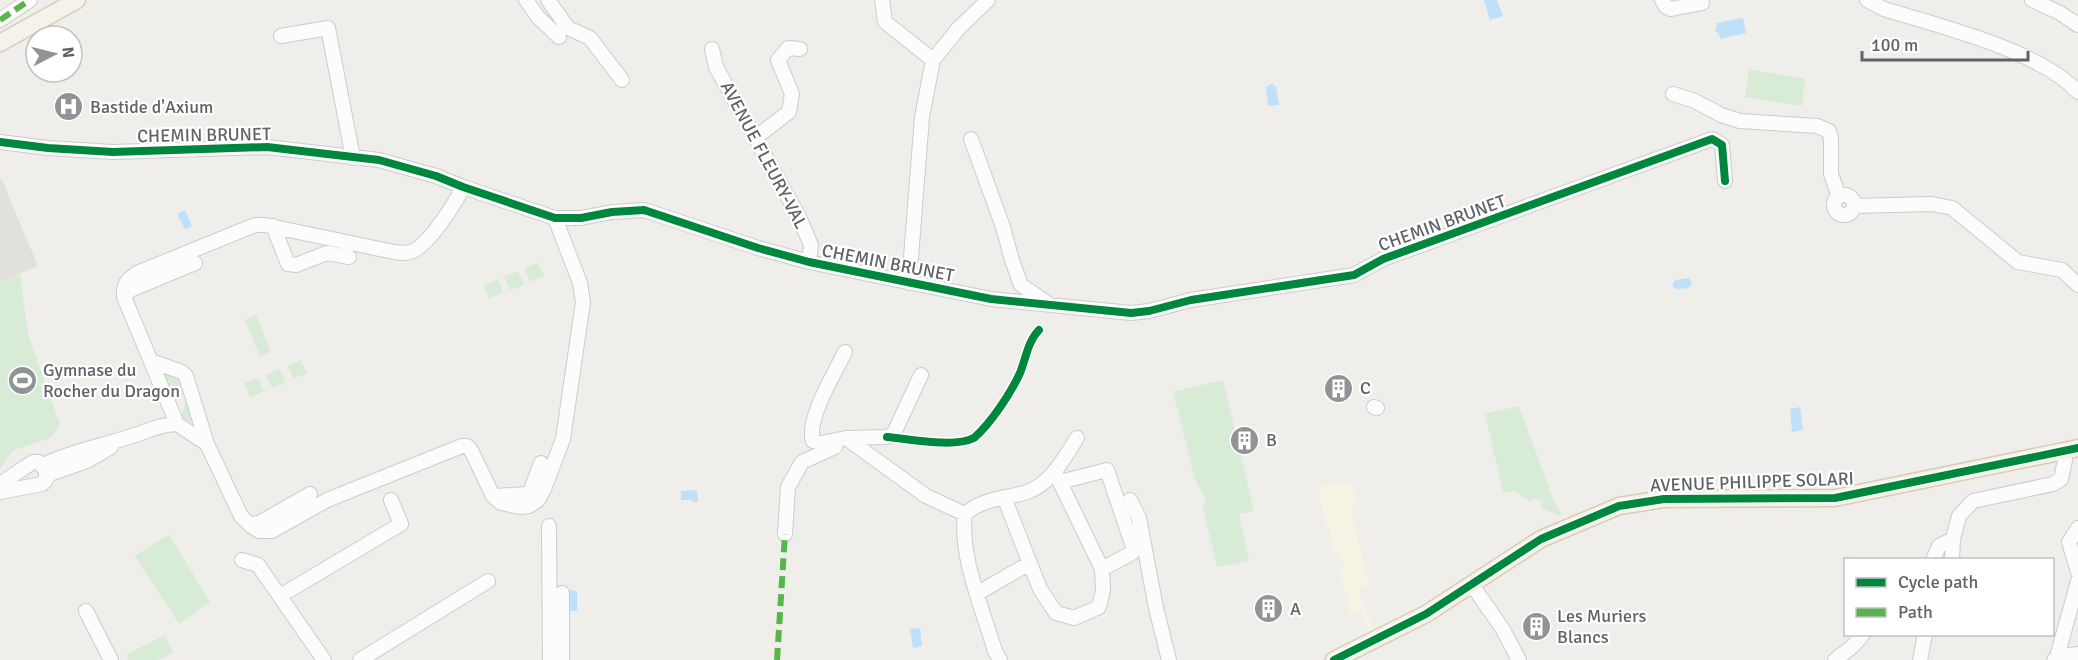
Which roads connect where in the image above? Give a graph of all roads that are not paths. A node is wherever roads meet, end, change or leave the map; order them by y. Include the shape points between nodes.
1 (30, 0) edge
2 (77, 0) edge
3 (526, 0) edge
4 (548, 0) edge
5 (882, 0) edge
6 (988, 0) edge
7 (1662, 0) edge
8 (1867, 0) edge
9 (2032, 0) edge
10 (1702, 3) dead end
11 (0, 20) edge
12 (2078, 25) edge
13 (282, 36) dead end
14 (559, 37) dead end
15 (0, 43) edge
16 (712, 49) dead end
17 (800, 49) dead end
18 (933, 60) junction
19 (622, 80) dead end
20 (2078, 92) edge
21 (1673, 94) dead end
22 (756, 137) junction
23 (971, 138) dead end
24 (0, 142) edge
25 (353, 158) junction
26 (1725, 181) dead end
27 (463, 187) junction
28 (555, 219) junction
29 (273, 226) junction
30 (349, 257) dead end
31 (809, 262) junction
32 (195, 263) dead end
33 (909, 283) junction
34 (2078, 285) edge
35 (124, 297) junction
36 (1047, 303) junction
37 (845, 352) dead end
38 (151, 361) junction
39 (921, 375) dead end
40 (189, 383) junction
41 (171, 408) junction
42 (177, 424) junction
43 (846, 438) junction
44 (1077, 438) dead end
45 (207, 444) junction
46 (2071, 450) edge
47 (541, 463) dead end
48 (24, 468) junction
49 (45, 470) junction
50 (1058, 477) junction
51 (0, 484) edge
52 (32, 486) junction
53 (0, 492) edge
54 (310, 494) dead end
55 (493, 496) junction
56 (1004, 497) junction
57 (391, 500) dead end
58 (1130, 500) dead end
59 (965, 514) junction
60 (250, 525) junction
61 (549, 526) dead end
62 (2078, 528) edge
63 (785, 534) dead end
64 (1953, 539) junction
65 (1934, 558) edge
66 (1952, 558) edge
67 (242, 560) dead end
68 (1030, 563) junction
69 (1102, 569) junction
70 (2078, 572) edge
71 (488, 581) dead end
72 (2078, 582) edge
73 (1472, 585) junction
74 (561, 592) dead end
75 (978, 593) junction
76 (280, 596) junction
77 (86, 611) dead end
78 (1861, 636) edge
79 (1925, 636) edge
80 (2078, 654) edge
81 (2056, 659) edge
82 (111, 660) edge
83 (324, 660) edge
84 (360, 660) edge
85 (550, 660) edge
86 (562, 660) edge
87 (1000, 660) edge
88 (1169, 660) edge
89 (1334, 660) edge
90 (1519, 660) edge
91 (1835, 660) edge
92 (1920, 660) edge

1 - 11 street
2 - 15 main road
3 - 14 street
4 - 19 street via 568,28 590,38
5 - 18 street via 885,22
6 - 18 street
7 - 10 street via 1671,9
8 - 20 street via 2014,52 2045,66
9 - 12 street
13 - 25 street via 328,28
16 - 22 street, AVENUE FLEURY-VAL via 716,67
17 - 22 street via 788,48 778,60 792,94 789,112
18 - 33 street via 922,117
21 - 34 street via 1740,121 1818,126 1829,131 1830,174 1839,197 1849,196 1854,206 1932,204 1952,208 2018,262 2062,270
22 - 31 street, AVENUE FLEURY-VAL via 811,245
23 - 36 street via 1021,285
24 - 25 street, CHEMIN BRUNET via 113,152 267,147
25 - 27 street, CHEMIN BRUNET via 379,160
26 - 36 street, CHEMIN BRUNET via 1722,145 1712,139 1383,259 1354,275 1131,313
27 - 28 street, CHEMIN BRUNET
27 - 29 street via 455,205 412,252 394,252
28 - 31 street, CHEMIN BRUNET via 644,210
28 - 55 street via 580,283 583,302 562,439 538,500 520,507 501,503
29 - 30 street via 288,264 296,265 327,253
29 - 35 street via 255,225 137,273 123,287
31 - 33 street, CHEMIN BRUNET
32 - 35 street via 130,290
33 - 36 street, CHEMIN BRUNET via 991,299
35 - 38 street
37 - 43 street via 810,434 813,441 821,443
38 - 40 street via 182,372
38 - 41 street
39 - 43 street via 894,433 887,437
40 - 41 street via 182,402
40 - 45 street
41 - 42 street
42 - 45 street
42 - 49 street via 132,436 87,461
43 - 59 street via 926,496
43 - 63 street via 802,462 788,487
44 - 50 street
45 - 60 street via 241,516
46 - 64 street via 2061,479 2053,484 1973,501 1959,516
46 - 73 main road, AVENUE PHILIPPE SOLARI via 1835,498 1664,498 1633,502 1541,540
47 - 55 street via 527,494
48 - 49 street via 33,462
48 - 51 street
48 - 52 street via 23,479
49 - 52 street via 42,484
50 - 56 street via 1029,492
50 - 69 street
50 - 69 street via 1107,470 1133,547 1132,553
52 - 53 street
54 - 60 street
55 - 60 street via 471,450 462,446 327,500 272,531 259,531
56 - 59 street via 985,501
56 - 68 street
57 - 76 street via 401,524
58 - 88 street via 1139,518
59 - 75 street via 967,556
61 - 85 street
62 - 70 street via 2068,542
64 - 65 street via 1939,546
64 - 66 street
67 - 76 street via 258,566
68 - 69 street via 1040,589 1056,613 1074,618 1099,607
68 - 75 street
71 - 84 street
72 - 81 street
73 - 89 main road, AVENUE PHILIPPE SOLARI via 1402,627
73 - 90 street
74 - 86 street
75 - 87 street
76 - 83 street
77 - 82 street
78 - 91 street
79 - 92 street
80 - 81 street

